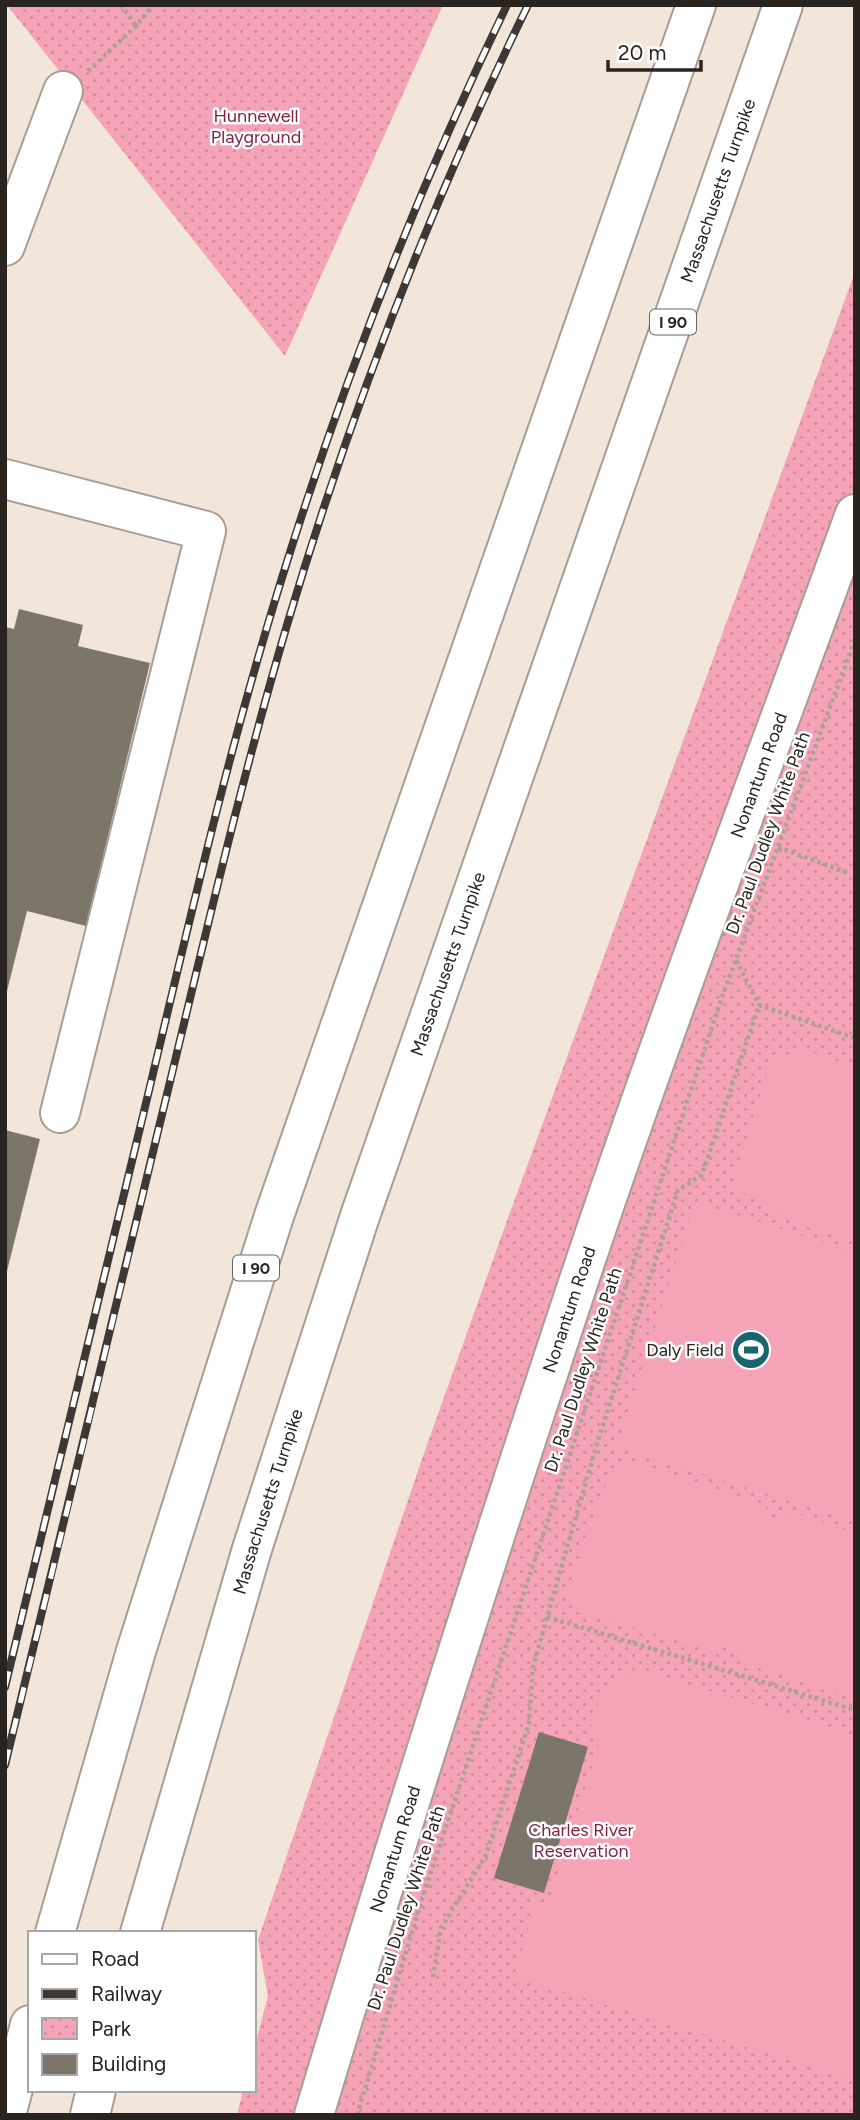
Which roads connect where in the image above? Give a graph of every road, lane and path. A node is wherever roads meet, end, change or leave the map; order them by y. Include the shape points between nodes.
1 (121, 5) edge
2 (153, 5) edge
3 (696, 5) edge
4 (783, 5) edge
5 (136, 26) junction
6 (63, 91) joint
7 (5, 246) edge
8 (5, 479) edge
9 (855, 514) edge
10 (855, 640) edge
11 (778, 846) junction
12 (848, 873) dead end
13 (736, 960) junction
14 (759, 1005) junction
15 (855, 1038) edge
16 (60, 1113) dead end
17 (547, 1617) junction
18 (855, 1710) edge
19 (56, 1931) edge
20 (141, 1931) edge
21 (433, 1977) dead end
22 (28, 2032) edge
23 (96, 2092) edge
24 (6, 2115) edge
25 (90, 2115) edge
26 (314, 2115) edge
27 (357, 2115) edge

1 - 5 path
2 - 5 path
3 - 19 main road, I 90 via 270,1228 136,1651
4 - 20 main road, Massachusetts Turnpike / I 90 via 360,1216 252,1549
5 - 6 path
6 - 7 main road
8 - 16 main road via 206,531
9 - 26 main road, Nonantum Road via 577,1286 475,1593
10 - 11 path, Dr. Paul Dudley White Path
11 - 12 path
11 - 13 path, Dr. Paul Dudley White Path
13 - 14 path
13 - 27 path, Dr. Paul Dudley White Path via 400,1967
14 - 15 path
14 - 17 path via 702,1175 678,1190
17 - 18 path
17 - 21 path via 533,1667 529,1723 486,1855 441,1928
22 - 24 main road
23 - 25 main road

